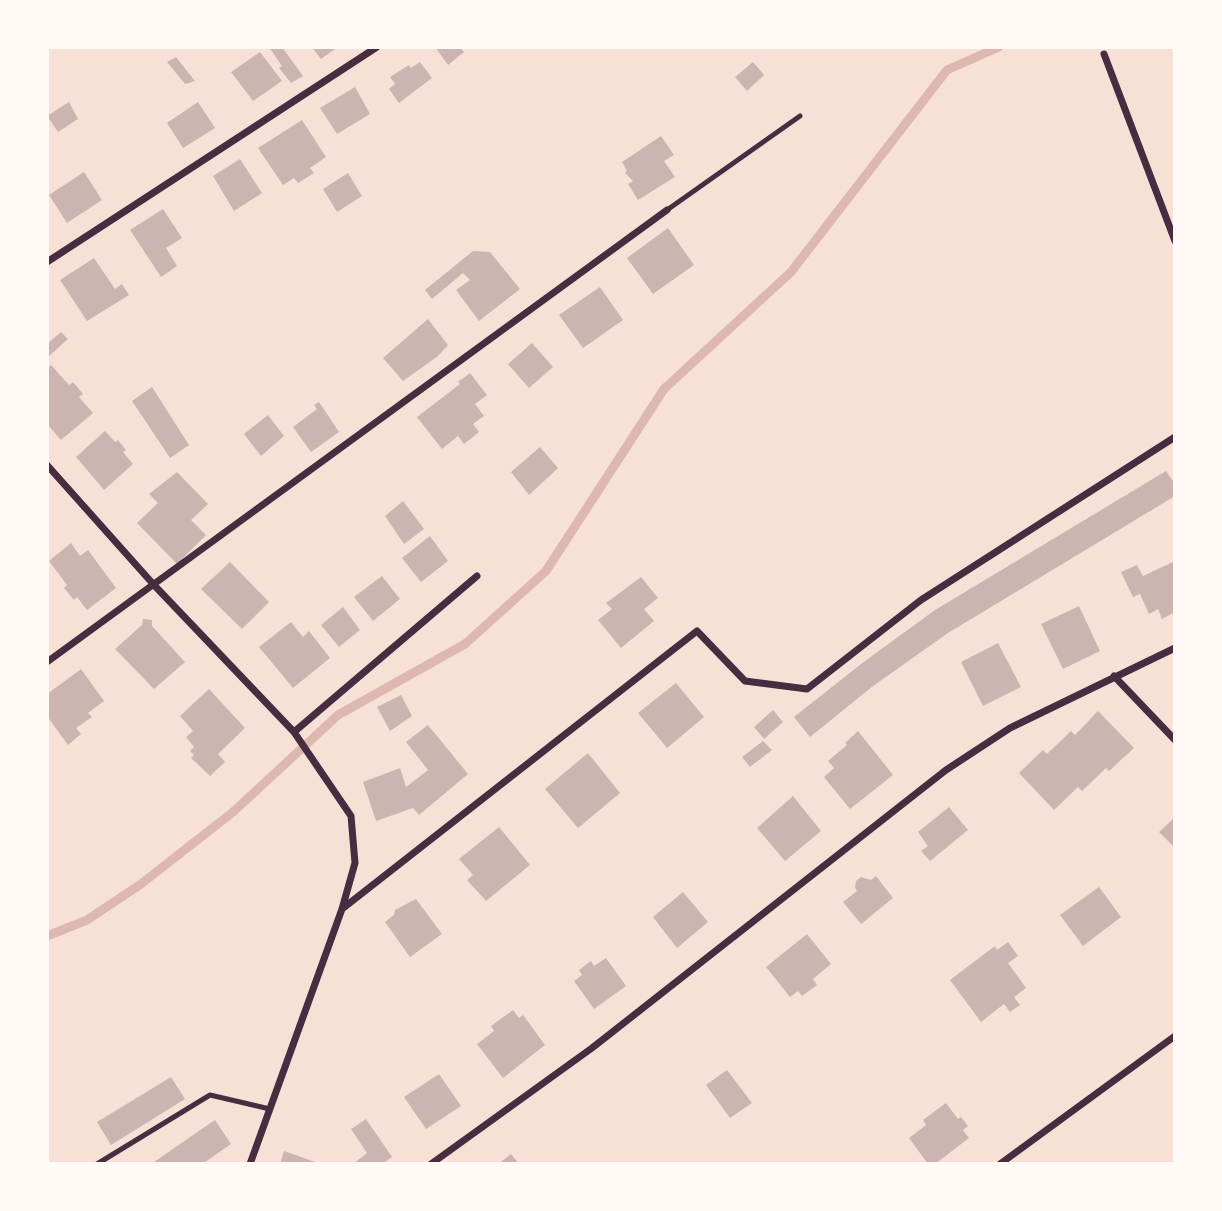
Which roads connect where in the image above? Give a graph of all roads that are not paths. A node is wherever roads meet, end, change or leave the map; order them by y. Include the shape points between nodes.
1 (377, 47) edge
2 (1104, 54) dead end
3 (800, 116) dead end
4 (667, 210) joint
5 (1175, 240) edge
6 (47, 262) edge
7 (1175, 437) edge
8 (47, 465) edge
9 (477, 576) dead end
10 (154, 585) junction
11 (1175, 648) edge
12 (47, 662) edge
13 (1114, 676) junction
14 (296, 735) junction
15 (1175, 740) edge
16 (342, 909) junction
17 (1175, 1036) edge
18 (270, 1109) junction
19 (97, 1164) edge
20 (250, 1164) edge
21 (431, 1164) edge
22 (1000, 1164) edge

1 - 6 street
2 - 5 street
3 - 4 lane
4 - 10 street
7 - 16 street via 920,600 807,689 745,681 696,631
8 - 10 street
9 - 14 street
10 - 12 street
10 - 14 street
11 - 13 street
13 - 15 street
13 - 21 street via 1010,728 946,771 592,1048
14 - 16 street via 351,816 355,863
16 - 18 street
17 - 22 street
18 - 19 lane via 211,1095
18 - 20 street

